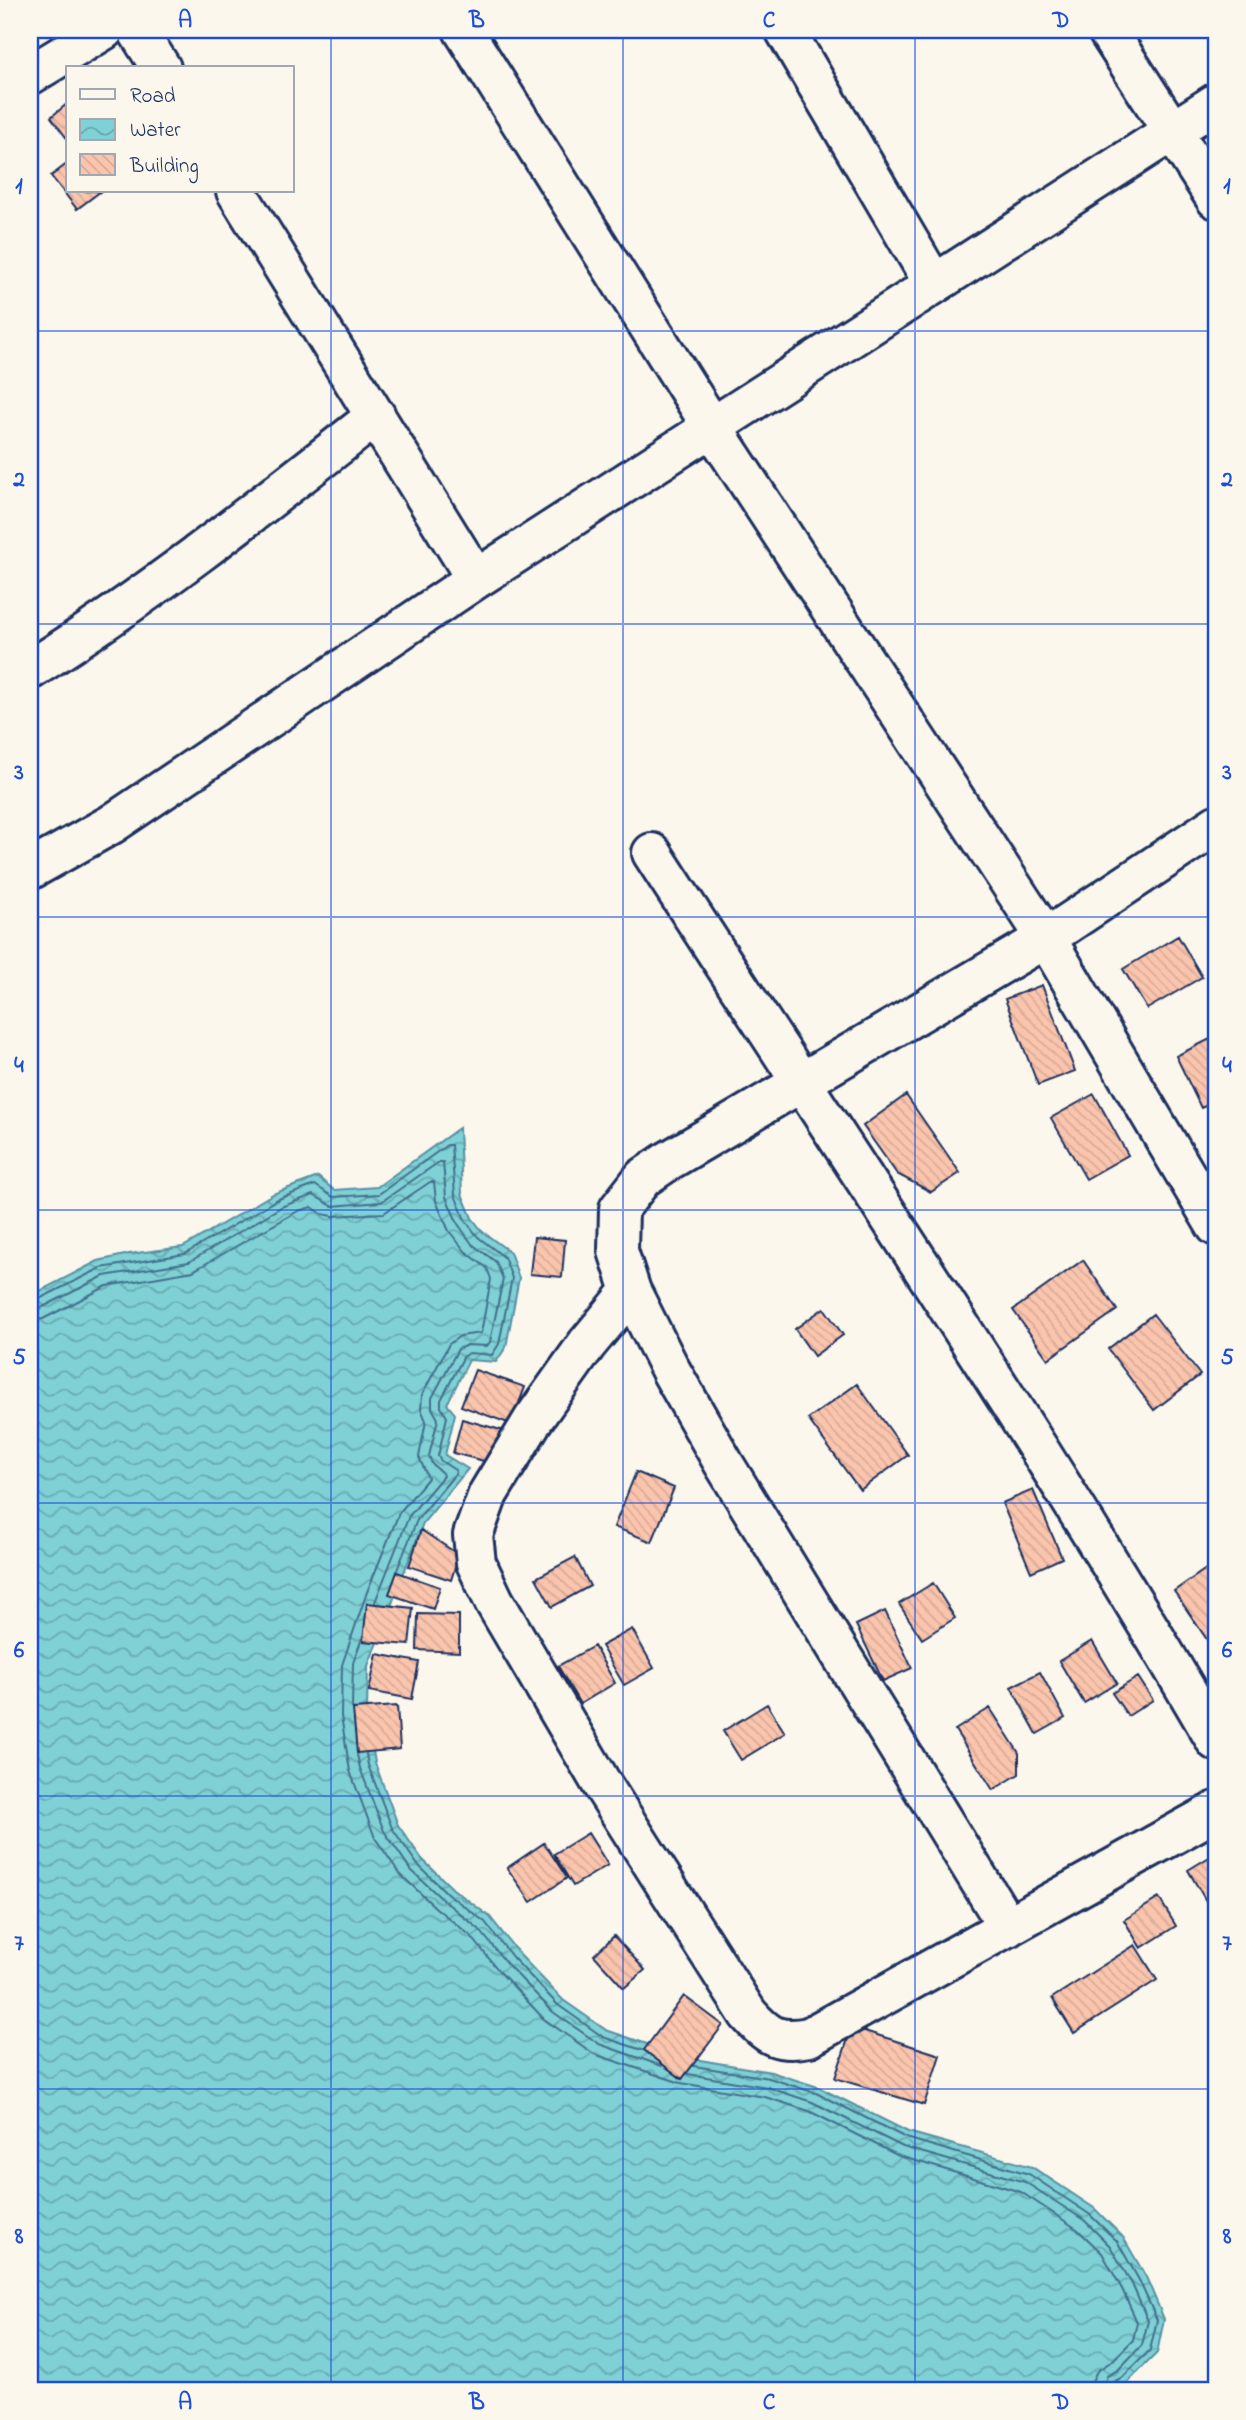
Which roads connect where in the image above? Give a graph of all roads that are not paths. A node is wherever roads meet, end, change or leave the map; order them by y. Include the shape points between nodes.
1 (104, 30) edge
2 (137, 30) edge
3 (463, 30) edge
4 (785, 30) edge
5 (1107, 30) edge
6 (160, 66) edge
7 (30, 75) edge
8 (1216, 103) edge
9 (1172, 130) junction
10 (237, 192) edge
11 (1216, 199) edge
12 (934, 284) junction
13 (376, 416) junction
14 (712, 427) junction
15 (476, 579) junction
16 (30, 670) edge
17 (1216, 825) edge
18 (652, 853) dead end
19 (30, 870) edge
20 (1046, 938) junction
21 (801, 1084) junction
22 (1216, 1226) edge
23 (631, 1291) junction
24 (1216, 1741) edge
25 (1216, 1811) edge
26 (1008, 1927) junction

1 - 7 street
2 - 6 street
3 - 14 street
4 - 12 street
5 - 9 street
8 - 9 street
9 - 11 street
9 - 12 street
10 - 13 street
12 - 14 street
13 - 15 street
13 - 16 street via 242,523
14 - 15 street
14 - 20 street
15 - 19 street via 112,824
17 - 20 street
18 - 21 street
20 - 21 street
20 - 22 street
21 - 23 street via 643,1178 619,1209 618,1251
21 - 24 street via 1065,1491
23 - 26 street via 724,1465
23 - 26 street via 533,1420 488,1494 473,1535 476,1563 494,1601 603,1786 748,2014 761,2030 775,2037 809,2036
25 - 26 street

